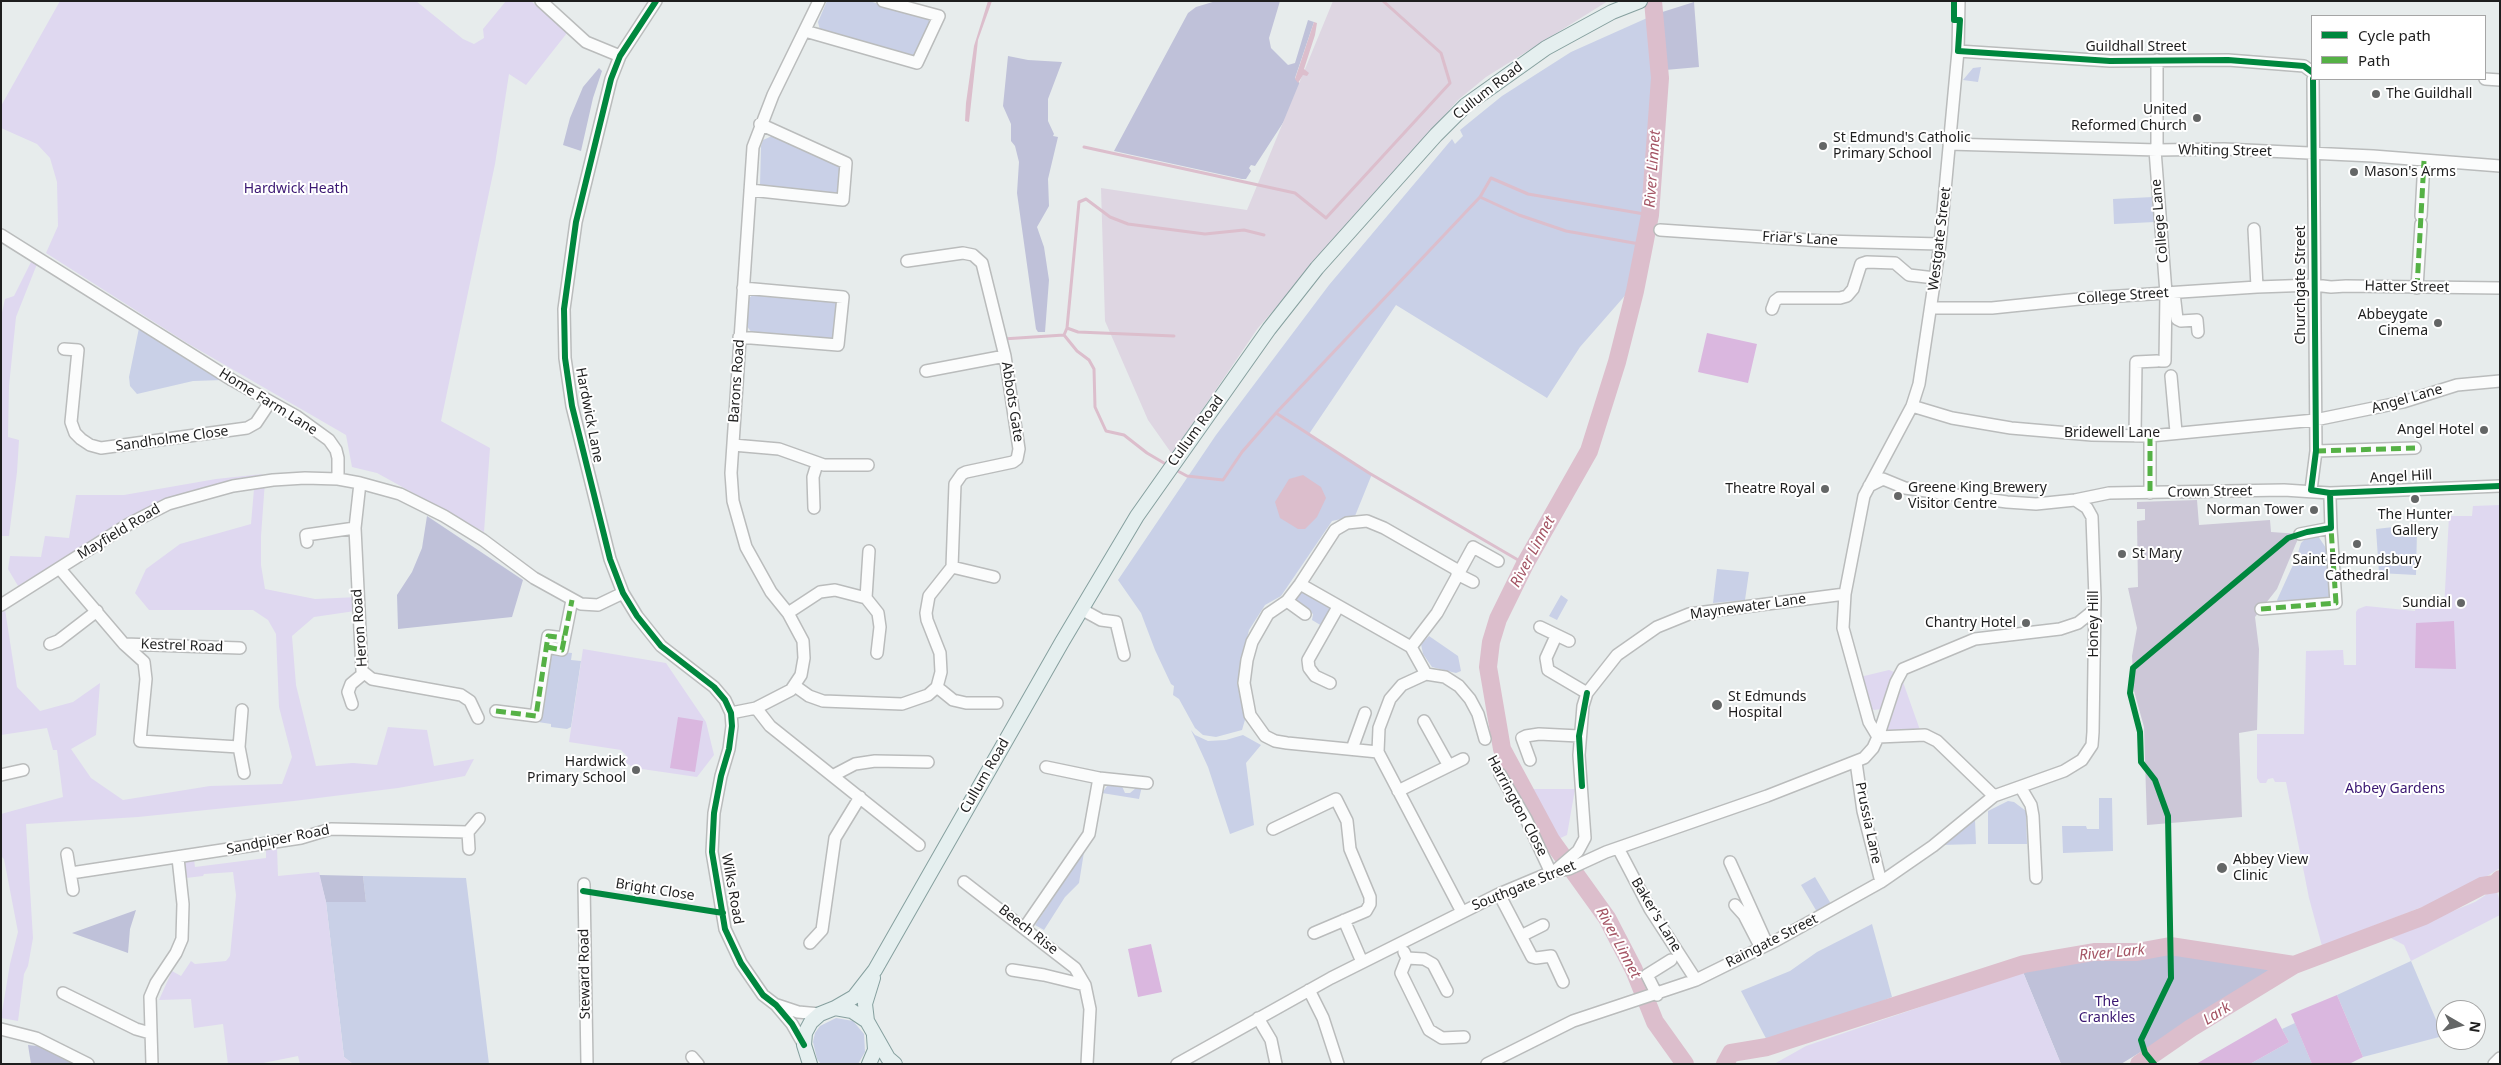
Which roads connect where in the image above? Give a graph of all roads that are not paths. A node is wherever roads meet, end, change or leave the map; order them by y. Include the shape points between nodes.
1 (541, 1) edge
2 (656, 1) edge
3 (819, 1) edge
4 (883, 1) edge
5 (1640, 1) edge
6 (1961, 5) edge
7 (805, 31) junction
8 (1958, 52) junction
9 (620, 56) junction
10 (2157, 60) junction
11 (2311, 71) edge
12 (2486, 79) edge
13 (2313, 80) edge
14 (2500, 80) edge
15 (760, 124) junction
16 (1949, 144) junction
17 (2156, 150) junction
18 (2312, 154) junction
19 (2424, 161) junction
20 (2500, 166) edge
21 (750, 190) junction
22 (2254, 229) dead end
23 (1660, 230) dead end
24 (1, 235) edge
25 (1940, 244) junction
26 (908, 261) dead end
27 (1935, 278) junction
28 (2314, 285) junction
29 (2257, 287) junction
30 (743, 288) junction
31 (2417, 288) junction
32 (2500, 288) edge
33 (2170, 293) junction
34 (1932, 308) junction
35 (1772, 309) dead end
36 (2198, 332) dead end
37 (740, 337) junction
38 (64, 349) dead end
39 (1005, 356) junction
40 (926, 371) dead end
41 (2171, 376) dead end
42 (2500, 381) edge
43 (270, 402) junction
44 (1912, 406) junction
45 (2315, 420) junction
46 (2176, 432) junction
47 (2135, 436) junction
48 (2150, 436) junction
49 (733, 445) junction
50 (2415, 448) dead end
51 (2316, 451) junction
52 (1883, 457) junction
53 (817, 464) junction
54 (868, 465) dead end
55 (338, 479) junction
56 (1883, 479) junction
57 (360, 482) junction
58 (2497, 484) edge
59 (1869, 486) junction
60 (2311, 490) junction
61 (2108, 493) junction
62 (2150, 493) junction
63 (2330, 498) dead end
64 (2075, 500) junction
65 (814, 508) dead end
66 (2091, 514) junction
67 (355, 528) junction
68 (2331, 528) junction
69 (2300, 534) dead end
70 (308, 542) dead end
71 (869, 551) dead end
72 (1498, 561) dead end
73 (952, 567) junction
74 (60, 569) junction
75 (1458, 573) junction
76 (994, 577) dead end
77 (1473, 582) dead end
78 (1300, 584) junction
79 (623, 593) junction
80 (1845, 594) junction
81 (866, 598) junction
82 (572, 600) junction
83 (1287, 602) junction
84 (1, 605) edge
85 (1338, 607) junction
86 (1081, 609) junction
87 (2261, 609) dead end
88 (2093, 611) junction
89 (97, 612) junction
90 (788, 613) junction
91 (1305, 614) dead end
92 (1540, 627) dead end
93 (1556, 636) junction
94 (1568, 641) dead end
95 (50, 644) dead end
96 (124, 644) junction
97 (1411, 647) junction
98 (240, 648) dead end
99 (878, 653) dead end
100 (1124, 655) dead end
101 (363, 674) junction
102 (1426, 674) junction
103 (1330, 683) dead end
104 (795, 686) junction
105 (937, 687) junction
106 (1587, 694) junction
107 (997, 703) dead end
108 (352, 704) dead end
109 (756, 708) junction
110 (242, 710) dead end
111 (496, 711) dead end
112 (731, 713) junction
113 (1364, 713) dead end
114 (478, 718) dead end
115 (1884, 720) junction
116 (1424, 721) dead end
117 (1869, 722) junction
118 (1579, 736) junction
119 (1878, 737) junction
120 (1485, 739) dead end
121 (239, 747) junction
122 (1352, 749) junction
123 (1378, 752) junction
124 (1463, 759) dead end
125 (1530, 760) dead end
126 (928, 762) dead end
127 (1856, 762) junction
128 (1449, 766) junction
129 (1046, 767) dead end
130 (23, 770) dead end
131 (244, 773) dead end
132 (1500, 774) dead end
133 (1, 775) edge
134 (834, 776) junction
135 (1099, 778) junction
136 (1147, 783) dead end
137 (2021, 788) junction
138 (1398, 791) junction
139 (1994, 796) junction
140 (860, 797) junction
141 (479, 819) dead end
142 (1272, 828) dead end
143 (468, 832) junction
144 (1585, 838) junction
145 (919, 845) dead end
146 (1618, 848) junction
147 (470, 849) dead end
148 (1606, 852) junction
149 (67, 854) dead end
150 (178, 858) junction
151 (1730, 862) dead end
152 (1570, 864) junction
153 (1552, 872) junction
154 (71, 873) junction
155 (2036, 878) dead end
156 (964, 882) dead end
157 (1881, 882) junction
158 (584, 884) dead end
159 (73, 890) dead end
160 (1499, 894) junction
161 (1735, 906) dead end
162 (1462, 912) junction
163 (1344, 920) junction
164 (1543, 925) dead end
165 (1025, 927) junction
166 (1314, 933) dead end
167 (1521, 936) junction
168 (810, 943) dead end
169 (1399, 944) junction
170 (1764, 946) junction
171 (1407, 958) junction
172 (1671, 960) dead end
173 (1362, 962) junction
174 (875, 970) junction
175 (1012, 970) dead end
176 (1696, 980) junction
177 (1563, 982) dead end
178 (1085, 985) junction
179 (1309, 990) junction
180 (1447, 991) dead end
181 (63, 993) dead end
182 (1656, 995) junction
183 (776, 1005) junction
184 (835, 1008) junction
185 (820, 1014) junction
186 (1258, 1018) junction
187 (867, 1021) junction
188 (1, 1029) edge
189 (150, 1033) junction
190 (874, 1035) junction
191 (1464, 1038) dead end
192 (804, 1045) junction
193 (2500, 1058) edge
194 (1181, 1063) edge
195 (88, 1064) edge
196 (152, 1064) edge
197 (587, 1064) edge
198 (810, 1064) edge
199 (869, 1064) edge
200 (895, 1064) edge
201 (1087, 1064) edge
202 (1276, 1064) edge
203 (1338, 1064) edge
204 (1487, 1064) edge
205 (2494, 1064) edge

1 - 9 street via 586,42
2 - 9 street, Hardwick Lane
3 - 7 street, Barons Road
4 - 7 street via 941,12 915,68
5 - 86 main road, Cullum Road via 1612,12 1546,48 1466,105 1436,135 1317,268 1269,329 1169,468
6 - 8 street, Westgate Street
7 - 15 street, Barons Road
8 - 10 street, Guildhall Street via 2110,61
8 - 16 street, Westgate Street
9 - 79 street, Hardwick Lane via 590,159 569,259 564,309 565,358 572,406 610,559
10 - 11 street, Guildhall Street via 2273,63 2304,66
10 - 17 street, College Lane
12 - 14 street
13 - 18 street, Churchgate Street
15 - 21 street, Barons Road via 753,147
15 - 21 street via 846,159 844,205
16 - 17 street, Whiting Street
16 - 25 street, Westgate Street
17 - 18 street, Whiting Street via 2224,149
17 - 33 street, College Lane
18 - 19 street, Whiting Street
18 - 28 street, Churchgate Street
19 - 20 street, Whiting Street
19 - 31 street
21 - 30 street, Barons Road
22 - 29 street
23 - 25 street, Friar's Lane via 1823,241
24 - 43 street, Home Farm Lane
25 - 27 street, Westgate Street
26 - 39 street, Abbots Gate via 963,253 973,254 980,260
27 - 34 street, Westgate Street
27 - 35 street via 1909,275 1895,263 1867,262 1861,264 1853,289 1847,296 1780,298
28 - 29 street, College Street
28 - 31 street, Hatter Street
28 - 45 street, Churchgate Street
29 - 33 street, College Street
30 - 37 street, Barons Road
30 - 37 street via 843,293 838,349
31 - 32 street, Hatter Street
33 - 34 street, College Street via 1992,308
33 - 36 street via 2177,319 2197,320
33 - 47 street via 2165,361 2136,362
34 - 44 street, Westgate Street
37 - 49 street, Barons Road
38 - 43 street, Sandholme Close via 78,350 71,422 82,439 100,448 247,428 256,423
39 - 40 street
39 - 73 street, Abbots Gate via 1019,454 1013,462 966,472 958,478 955,484
41 - 46 street
42 - 45 street, Angel Lane via 2457,384 2403,402
43 - 55 street, Home Farm Lane via 329,440 336,450
44 - 47 street, Bridewell Lane via 1952,418 2013,428
44 - 52 street, Westgate Street
45 - 46 street, Bridewell Lane
45 - 51 street, Churchgate Street
46 - 48 street, Bridewell Lane
47 - 48 street, Bridewell Lane
48 - 62 street
49 - 53 street via 779,449
49 - 90 street, Barons Road via 732,482 738,523 757,569
50 - 51 street
51 - 60 street, Churchgate Street
52 - 56 street, Westgate Street via 1880,472
52 - 59 street, Westgate Street
53 - 54 street
53 - 65 street
55 - 57 street
55 - 74 street, Mayfield Road via 274,480 233,486 168,504 129,524
56 - 59 street
56 - 64 street, Crown Street via 1905,488 2007,502 2036,504
57 - 67 street, Heron Road
57 - 82 street via 400,494 444,516
58 - 60 street, Angel Hill via 2330,493
59 - 80 street, Westgate Street via 1864,496
60 - 62 street, Crown Street
61 - 62 street, Crown Street
61 - 64 street, Crown Street
61 - 66 street
63 - 68 street
64 - 66 street
66 - 88 street, Honey Hill
67 - 70 street via 306,536
67 - 101 street, Heron Road via 360,667
68 - 69 street
68 - 87 street via 2336,603
71 - 81 street
72 - 75 street via 1473,547
73 - 76 street
73 - 105 street via 933,589 928,602 927,620 940,653
74 - 84 street, Mayfield Road
74 - 89 street, Kestrel Road
75 - 77 street
75 - 78 street via 1367,521 1347,523 1335,530
75 - 97 street via 1437,613
78 - 83 street
78 - 85 street
79 - 82 street via 598,605 589,606
79 - 112 street, Hardwick Lane via 661,646 714,687
80 - 106 street, Maynewater Lane via 1689,614 1657,627 1618,655
80 - 117 street, Westgate Street via 1843,628
81 - 90 street via 835,590 820,592
81 - 99 street via 878,613
82 - 111 street via 564,638 548,636 536,716
83 - 91 street
83 - 122 street via 1268,614 1252,642 1244,684 1250,715 1266,736 1275,741
85 - 97 street
85 - 103 street via 1308,660 1315,676
86 - 100 street via 1101,620 1116,622
86 - 174 main road, Cullum Road
88 - 115 street, Southgate Street via 2078,623 2060,629 1975,639 1904,669 1896,682
88 - 137 street, Honey Hill via 2095,695 2092,745 2087,754 2064,771
89 - 95 street
89 - 96 street, Kestrel Road
90 - 104 street, Barons Road via 803,641 801,675
92 - 93 street
93 - 94 street
93 - 106 street via 1546,658 1548,670
96 - 98 street, Kestrel Road
96 - 121 street, Kestrel Road via 144,662 146,679 140,741
97 - 102 street
101 - 108 street via 348,692
101 - 114 street, Heron Road via 378,680 461,695 470,701
102 - 120 street via 1445,677 1459,686 1478,714
102 - 123 street via 1402,685 1388,702 1379,728
104 - 105 street via 823,701 902,704 928,695
104 - 109 street
105 - 107 street via 954,700 966,704
106 - 118 street, Maynewater Lane
109 - 112 street
109 - 134 street via 770,726
110 - 121 street
112 - 183 street, Wilks Road via 729,749 720,776 714,813 712,852 715,882 725,929 741,963 763,995
113 - 122 street
115 - 117 street
115 - 119 street, Southgate Street
116 - 128 street
117 - 119 street, Westgate Street
118 - 125 street via 1539,734 1522,738
118 - 144 street, Maynewater Lane
119 - 127 street, Southgate Street via 1868,755
119 - 139 street via 1925,735 1937,741
121 - 131 street
122 - 123 street
123 - 138 street
124 - 128 street
126 - 134 street via 855,764
127 - 146 street, Southgate Street
127 - 157 street, Prussia Lane via 1863,811
128 - 138 street
129 - 135 street
130 - 133 street
132 - 153 street, Harrington Close
134 - 140 street
135 - 136 street
135 - 165 street via 1089,834
137 - 139 street
137 - 155 street via 2033,816
138 - 162 street
139 - 157 street, Raingate Street via 1933,846
140 - 145 street
140 - 168 street via 835,838 822,930
141 - 143 street
142 - 163 street via 1336,799 1347,821 1350,849 1371,900 1366,911
143 - 147 street
143 - 150 street, Sandpiper Road via 332,829 300,838
144 - 148 street
144 - 152 street
146 - 148 street, Southgate Street
146 - 176 street, Baker's Lane via 1650,909
148 - 152 street, Southgate Street
149 - 154 street
150 - 154 street, Sandpiper Road
150 - 189 street via 183,904 182,939 152,990
151 - 170 street
152 - 153 street, Southgate Street
153 - 160 street, Southgate Street
154 - 159 street
156 - 165 street, Beech Rise
157 - 170 street, Raingate Street
158 - 197 street, Steward Road
160 - 162 street, Southgate Street
160 - 167 street
161 - 170 street
162 - 169 street, Southgate Street
163 - 166 street
163 - 173 street
164 - 167 street
165 - 178 street, Beech Rise via 1075,968
167 - 177 street via 1532,957 1551,956
169 - 171 street
169 - 173 street, Southgate Street
170 - 176 street, Raingate Street
171 - 180 street via 1430,961
171 - 191 street via 1401,973 1429,1030 1442,1038
172 - 182 street via 1647,975
173 - 179 street, Southgate Street
174 - 184 main road, Cullum Road via 854,997
174 - 187 main road, Cullum Road via 865,1004
175 - 178 street, Beech Rise
176 - 182 street, Raingate Street
178 - 201 street, Beech Rise via 1090,1009
179 - 186 street, Southgate Street
179 - 203 street via 1323,1018
181 - 189 street
182 - 204 street, Raingate Street via 1573,1021
183 - 185 street, Wilks Road
183 - 192 street, Wilks Road
184 - 185 main road, Cullum Road
184 - 187 main road via 852,1011
185 - 192 main road via 805,1033
186 - 194 street, Southgate Street
186 - 202 street via 1271,1040
187 - 190 main road
188 - 195 street via 36,1038
189 - 196 street
190 - 199 main road via 875,1050
190 - 200 main road
192 - 198 main road
193 - 205 street

